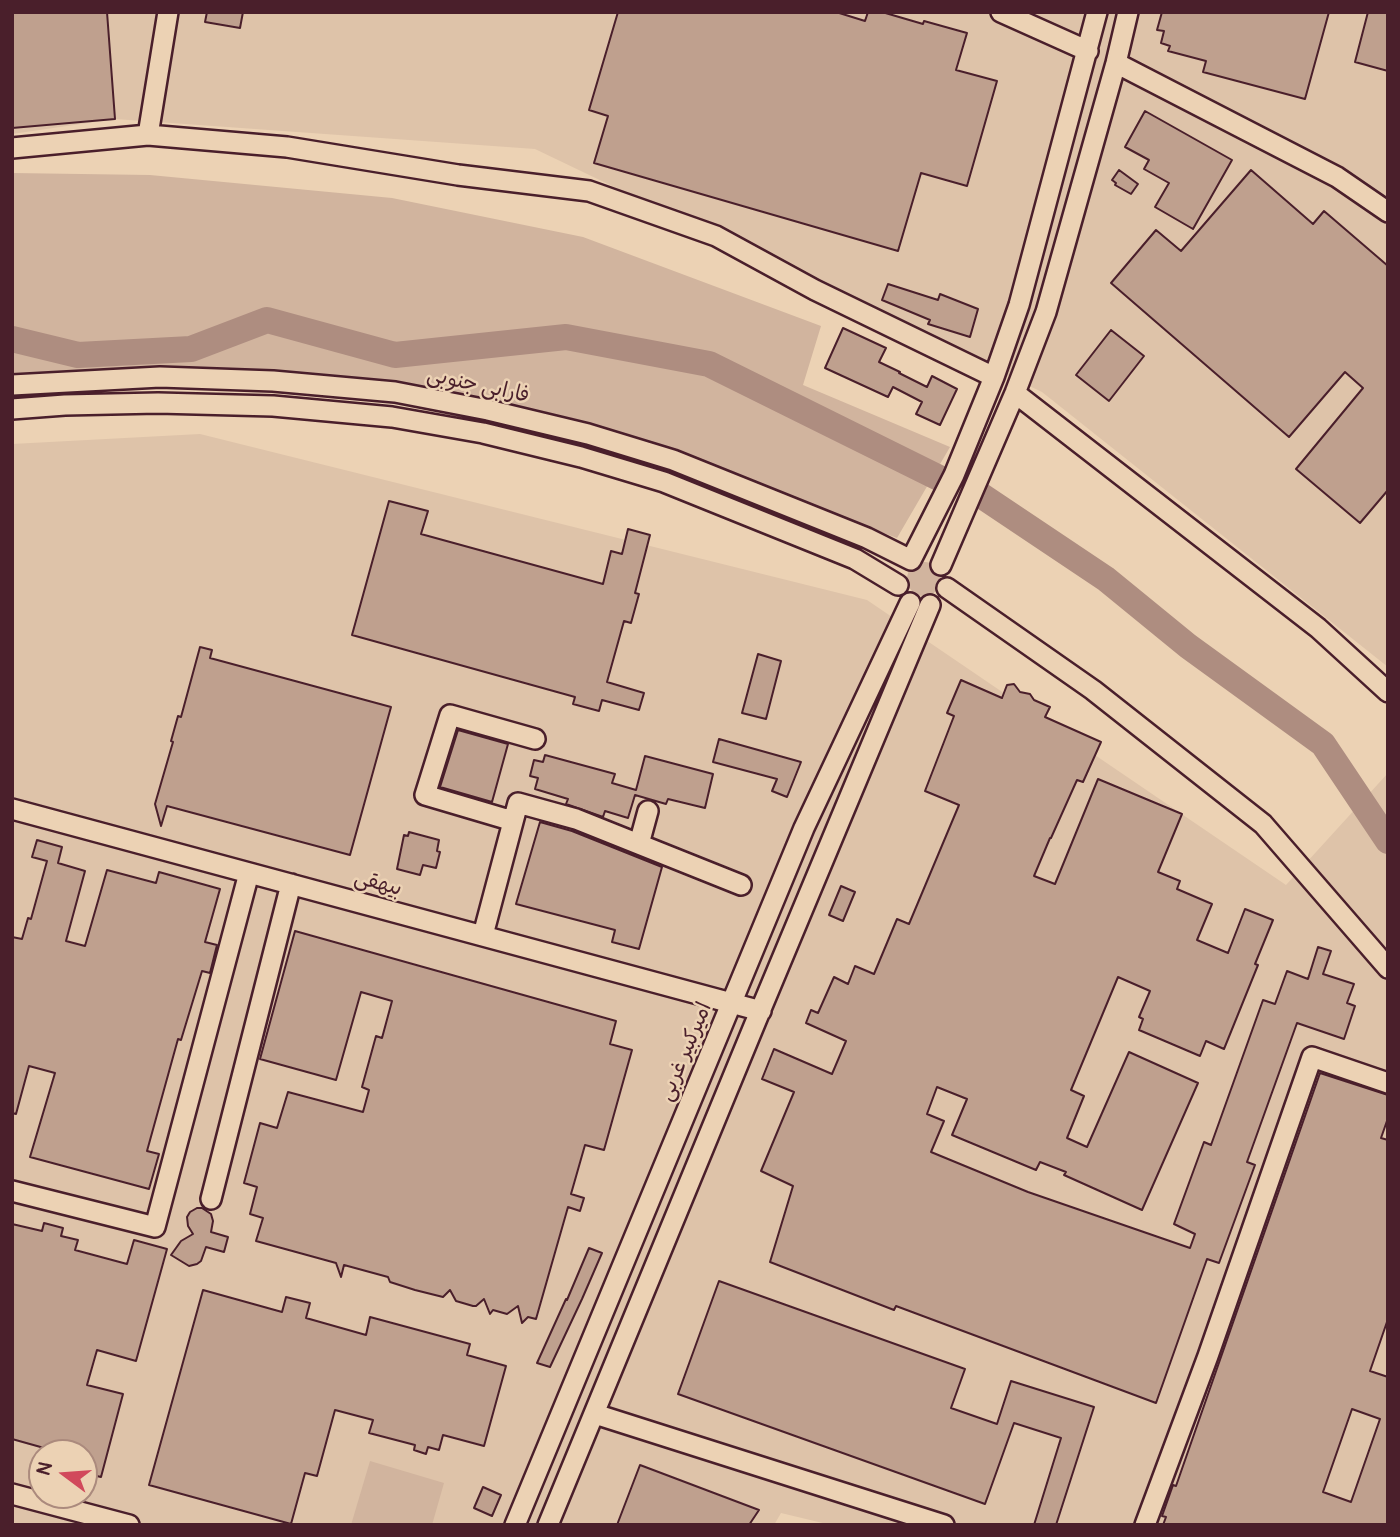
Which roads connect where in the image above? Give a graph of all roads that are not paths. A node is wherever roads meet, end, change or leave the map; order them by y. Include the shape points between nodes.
1 (168, 12) edge
2 (1001, 12) edge
3 (1097, 12) edge
4 (1128, 12) edge
5 (1088, 51) junction
6 (1116, 63) junction
7 (148, 135) junction
8 (12, 148) edge
9 (1388, 212) edge
10 (994, 377) junction
11 (12, 385) edge
12 (1015, 393) junction
13 (12, 409) edge
14 (911, 560) junction
15 (941, 565) junction
16 (898, 584) junction
17 (947, 588) junction
18 (910, 603) junction
19 (930, 605) junction
20 (1388, 692) edge
21 (535, 739) dead end
22 (12, 809) edge
23 (648, 810) dead end
24 (513, 821) junction
25 (639, 844) junction
26 (249, 873) junction
27 (291, 884) junction
28 (741, 884) dead end
29 (483, 935) junction
30 (1388, 968) edge
31 (732, 1002) junction
32 (761, 1011) junction
33 (1388, 1083) edge
34 (12, 1191) edge
35 (211, 1199) dead end
36 (595, 1414) junction
37 (12, 1494) edge
38 (129, 1525) edge
39 (515, 1525) edge
40 (548, 1525) edge
41 (944, 1525) edge
42 (1145, 1525) edge

1 - 7 street
2 - 5 street
3 - 5 street
4 - 6 street
5 - 10 street via 1019,305
6 - 9 street via 1337,177
6 - 12 street via 1046,312
7 - 8 street
7 - 10 street via 287,147 589,191 716,236
10 - 14 street via 954,475
11 - 14 street, فارابی جنوبی via 160,377 273,381 395,392 488,410 673,460
12 - 15 street
12 - 20 street via 1318,628
13 - 16 street via 145,403 274,406 392,417 483,433 664,482 855,559
14 - 15 street via 927,557
14 - 16 street via 901,570
15 - 17 street
16 - 18 street
17 - 19 street
17 - 30 street via 1093,690 1263,824
18 - 19 street
18 - 31 street, امیرکبیر غربی via 804,828
19 - 32 street
21 - 24 street via 450,715 425,795
22 - 26 street, بیهقی
23 - 25 street
24 - 25 street via 518,803
24 - 29 street
25 - 28 street
26 - 27 street, بیهقی
26 - 34 street via 155,1227
27 - 29 street, بیهقی
27 - 35 street
29 - 31 street, بیهقی
31 - 32 street, بیهقی
31 - 39 street, امیرکبیر غربی
32 - 36 street
33 - 42 street via 1312,1057
36 - 40 street
36 - 41 street
37 - 38 street

